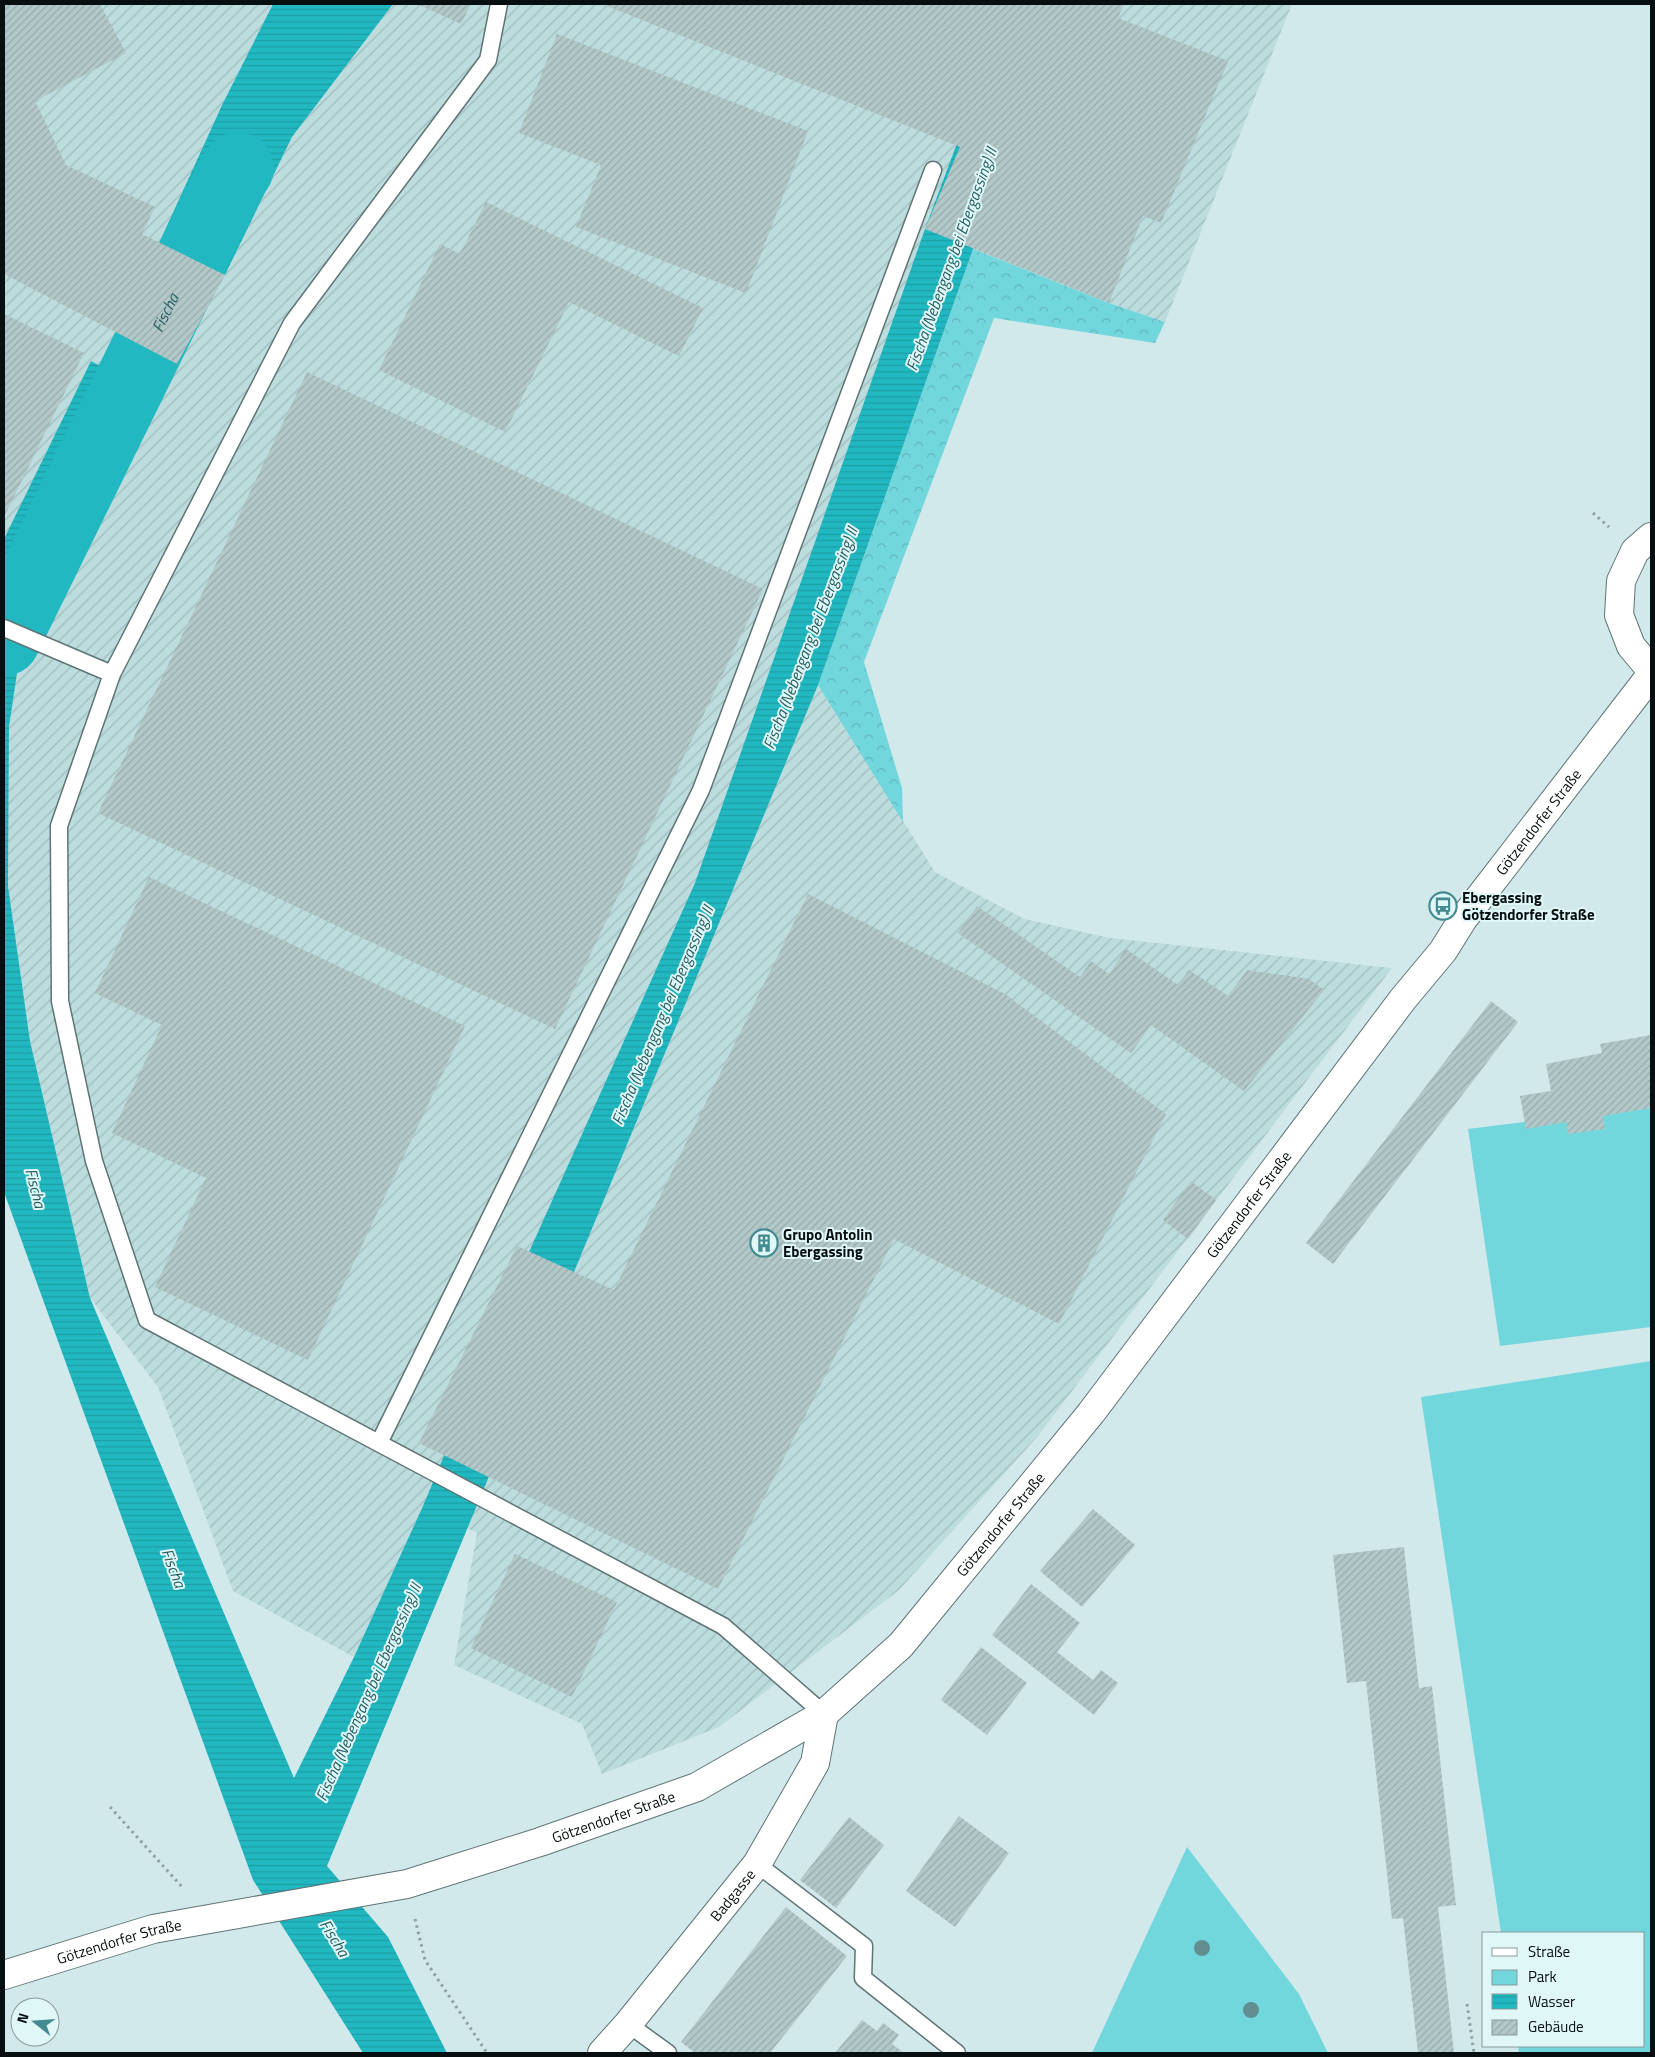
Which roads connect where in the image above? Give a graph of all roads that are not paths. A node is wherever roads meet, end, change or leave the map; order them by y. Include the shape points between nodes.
1 (500, 4) edge
2 (933, 170) dead end
3 (1651, 537) edge
4 (4, 628) edge
5 (1651, 670) edge
6 (112, 674) junction
7 (1651, 675) edge
8 (379, 1443) junction
9 (824, 1714) junction
10 (757, 1864) junction
11 (4, 1975) edge
12 (628, 2024) junction
13 (602, 2053) edge
14 (668, 2053) edge
15 (957, 2053) edge

1 - 6 lane via 488,60 292,323
2 - 8 lane via 701,790
3 - 5 main road via 1635,551 1621,581 1619,615 1631,646
4 - 6 lane
6 - 8 lane via 58,826 60,1001 94,1161 147,1320
7 - 9 main road, Götzendorfer Straße via 1091,1413 901,1645
8 - 9 lane via 724,1626
9 - 10 main road, Badgasse via 815,1763
9 - 11 main road, Götzendorfer Straße via 697,1787 540,1842 398,1886 153,1929
10 - 12 main road, Badgasse
10 - 15 lane via 864,1946 863,1978
12 - 13 main road, Badgasse
12 - 14 lane

